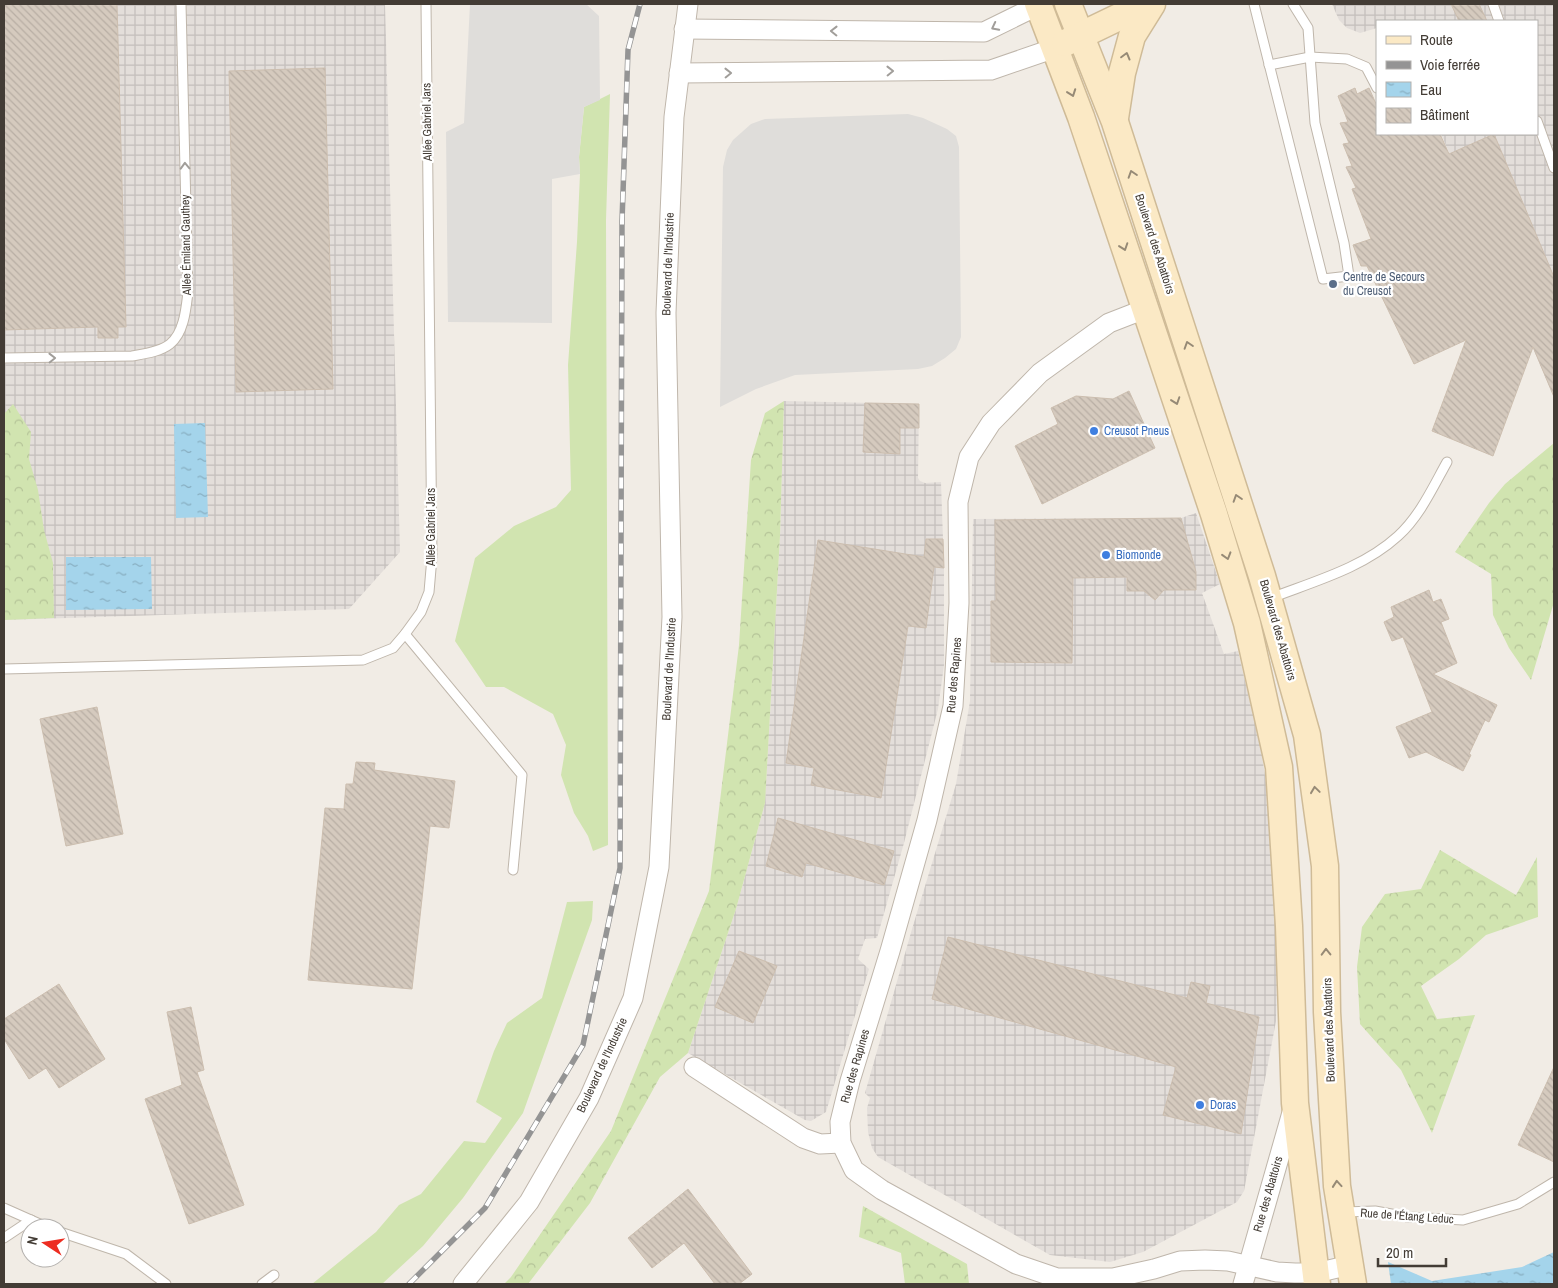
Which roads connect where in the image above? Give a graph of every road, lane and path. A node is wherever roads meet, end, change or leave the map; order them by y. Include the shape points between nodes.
1 (180, 4) edge
2 (426, 4) edge
3 (688, 4) edge
4 (1040, 4) edge
5 (1068, 4) edge
6 (1146, 4) edge
7 (1152, 4) edge
8 (1254, 4) edge
9 (1293, 4) edge
10 (1493, 4) edge
11 (1500, 20) edge
12 (684, 29) junction
13 (1080, 35) junction
14 (1055, 48) junction
15 (1310, 57) junction
16 (1269, 65) junction
17 (679, 73) junction
18 (1376, 86) edge
19 (1115, 122) junction
20 (1538, 124) edge
21 (1554, 168) edge
22 (1145, 309) junction
23 (4, 358) edge
24 (1447, 462) dead end
25 (1256, 603) junction
26 (405, 634) junction
27 (4, 669) edge
28 (512, 870) dead end
29 (694, 1067) dead end
30 (1294, 1103) junction
31 (841, 1143) junction
32 (1554, 1182) edge
33 (4, 1208) edge
34 (1341, 1212) junction
35 (26, 1218) edge
36 (20, 1227) edge
37 (70, 1235) edge
38 (4, 1238) edge
39 (1247, 1265) junction
40 (1351, 1274) edge
41 (274, 1275) dead end
42 (1317, 1279) edge
43 (166, 1284) edge
44 (262, 1284) edge
45 (462, 1284) edge
46 (1243, 1284) edge

23 -> 1 lane, Allée Émiland Gauthey via 132,356 169,345 176,337 185,315 188,292
2 - 26 lane, Allée Gabriel Jars via 432,556 429,592 421,612
3 - 12 street, Boulevard de l'Industrie
4 -> 12 street via 984,32
4 - 14 street, Boulevard des Abattoirs
5 - 13 street, Boulevard des Abattoirs
6 - 13 street
19 -> 7 street via 1132,36
8 - 16 lane
9 - 15 lane via 1308,28
10 - 11 lane
12 - 17 street, Boulevard de l'Industrie
13 - 14 street
13 - 19 street, Boulevard des Abattoirs
17 -> 14 street via 991,70
14 -> 22 street, Boulevard des Abattoirs
15 - 16 lane
15 - 16 lane via 1315,122 1349,276 1323,278
15 - 18 lane via 1347,59 1366,67
17 - 45 street, Boulevard de l'Industrie via 674,117 666,313 672,618 659,867 633,998 589,1098 529,1202
25 -> 19 street, Boulevard des Abattoirs
20 - 21 lane
22 -> 25 street, Boulevard des Abattoirs via 1214,514
22 - 31 street, Rue des Rapines via 1109,323 1040,373 991,423 969,457 958,502 959,602 953,706 926,820 850,1081 840,1122
24 - 25 lane via 1422,506 1398,536 1357,565
25 - 30 street, Boulevard des Abattoirs via 1279,767 1289,926
34 -> 25 street, Boulevard des Abattoirs via 1327,1012 1325,866 1307,734
26 - 27 lane, Allée Gabriel Jars via 393,648 363,660
26 - 28 lane via 522,775
29 - 31 street via 802,1138 820,1144
30 - 39 street, Rue des Abattoirs
30 - 42 street, Boulevard des Abattoirs
31 - 39 street, Rue des Rapines via 854,1170 882,1190 1016,1264 1057,1278 1113,1278 1180,1262 1228,1261
32 - 34 lane, Rue de l'Étang Leduc via 1518,1204 1463,1220 1408,1217 1375,1211
33 - 35 lane
34 - 40 street, Boulevard des Abattoirs
36 - 38 lane
37 - 43 lane via 126,1254
39 - 42 street, Rue des Rapines
39 - 46 street, Rue des Abattoirs
40 - 42 street, Rue des Rapines
41 - 44 lane

